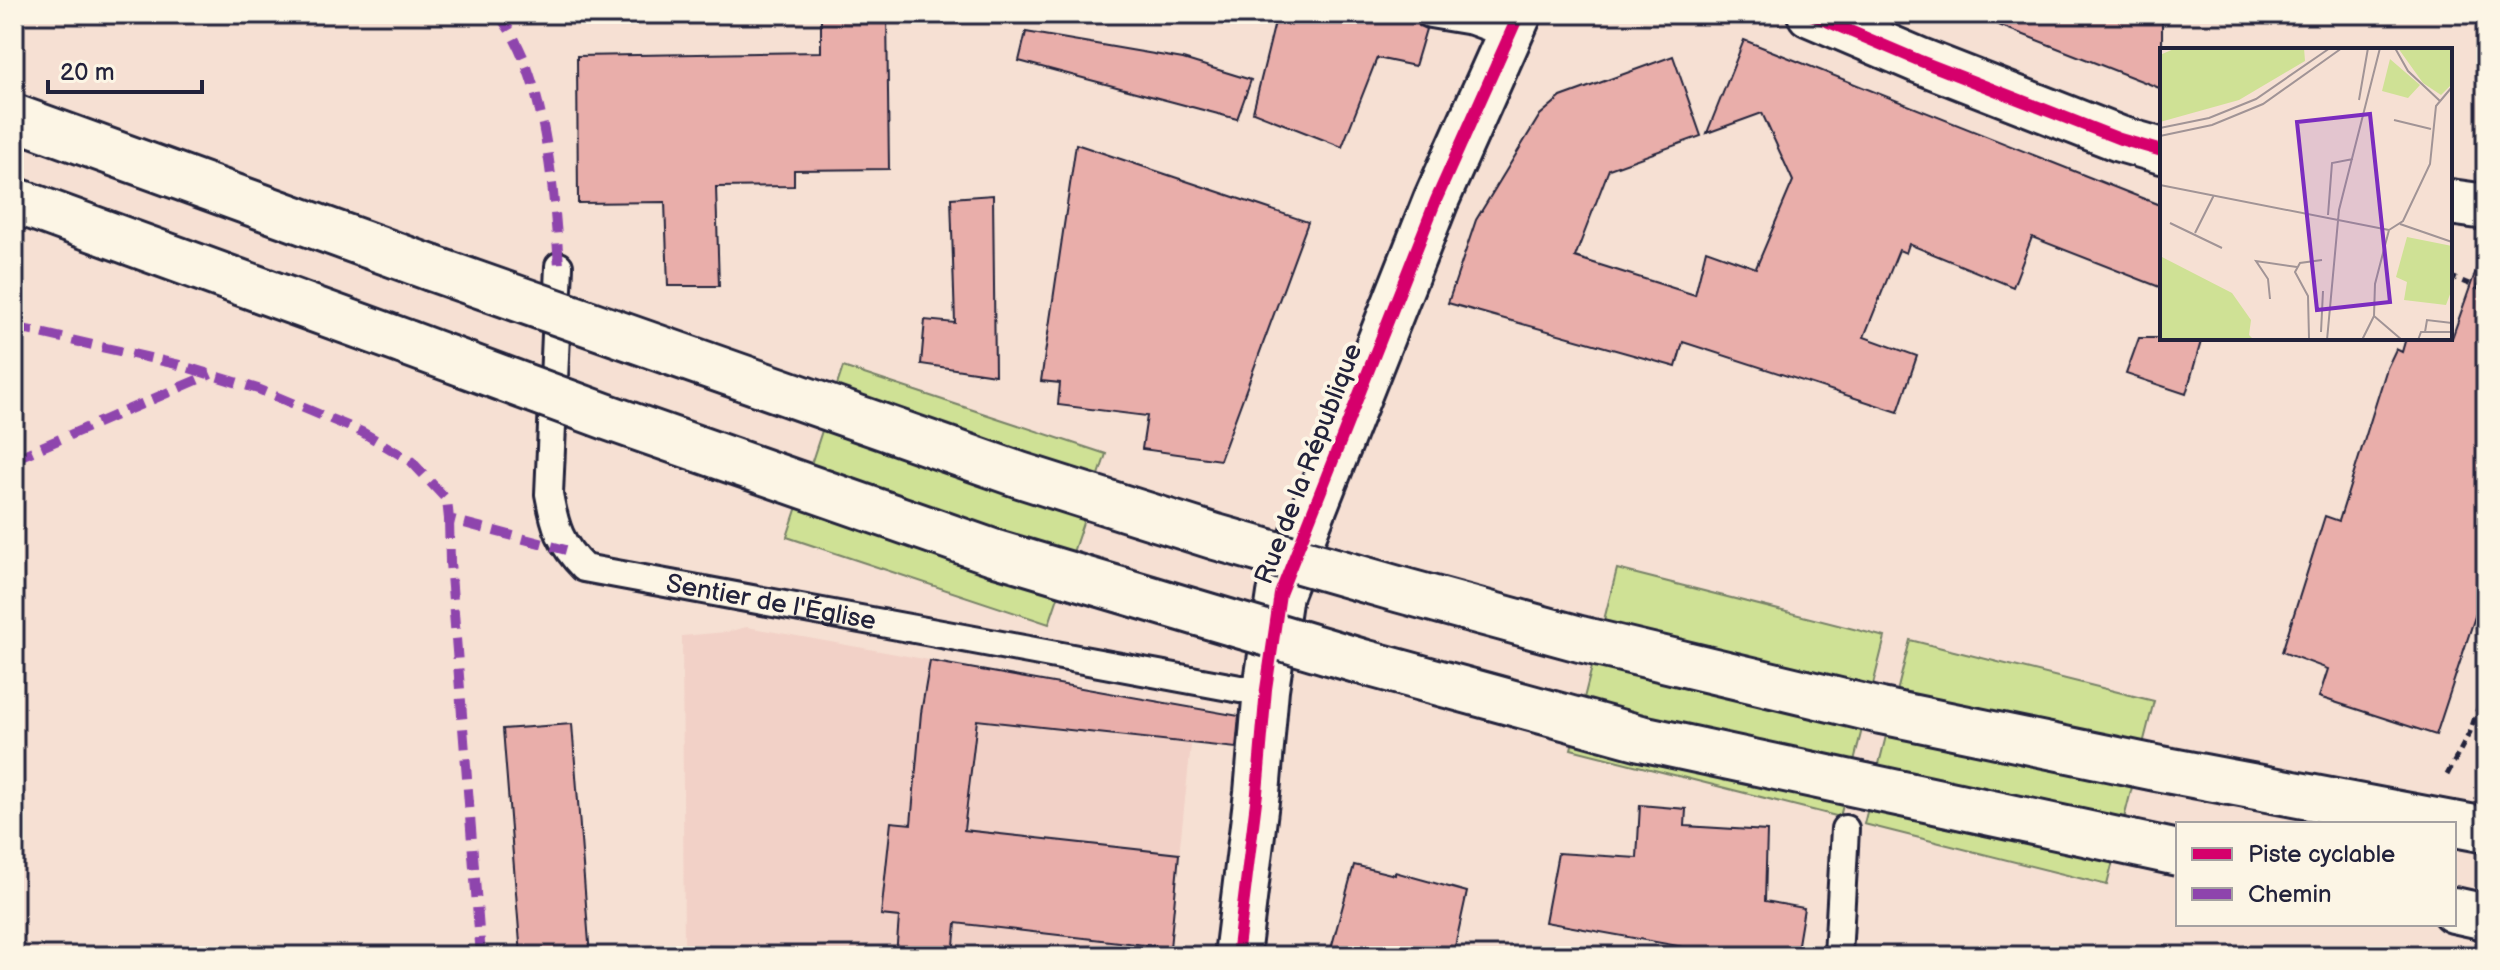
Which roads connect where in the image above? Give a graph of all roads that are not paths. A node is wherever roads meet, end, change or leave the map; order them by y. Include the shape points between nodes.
1 (1430, 14) edge
2 (1810, 14) edge
3 (1514, 24) edge
4 (14, 117) edge
5 (2160, 150) edge
6 (14, 200) edge
7 (2452, 202) edge
8 (2486, 207) edge
9 (559, 266) dead end
10 (1266, 689) junction
11 (2450, 810) edge
12 (1845, 829) dead end
13 (2486, 830) edge
14 (2176, 853) edge
15 (2456, 910) edge
16 (2486, 917) edge
17 (1237, 956) edge
18 (1838, 956) edge

1 - 3 lane
2 - 5 main road
3 - 10 main road, Rue de la République via 1436,200 1280,594
4 - 11 main road, bridge via 1020,475 1401,590 1881,711 2140,765
6 - 14 main road, bridge via 993,552 1641,738
7 - 8 main road
9 - 10 lane, Sentier de l'Église via 549,494 566,550 584,568 1240,689
10 - 17 main road, Rue de la République
11 - 13 main road
12 - 18 lane
15 - 16 main road

